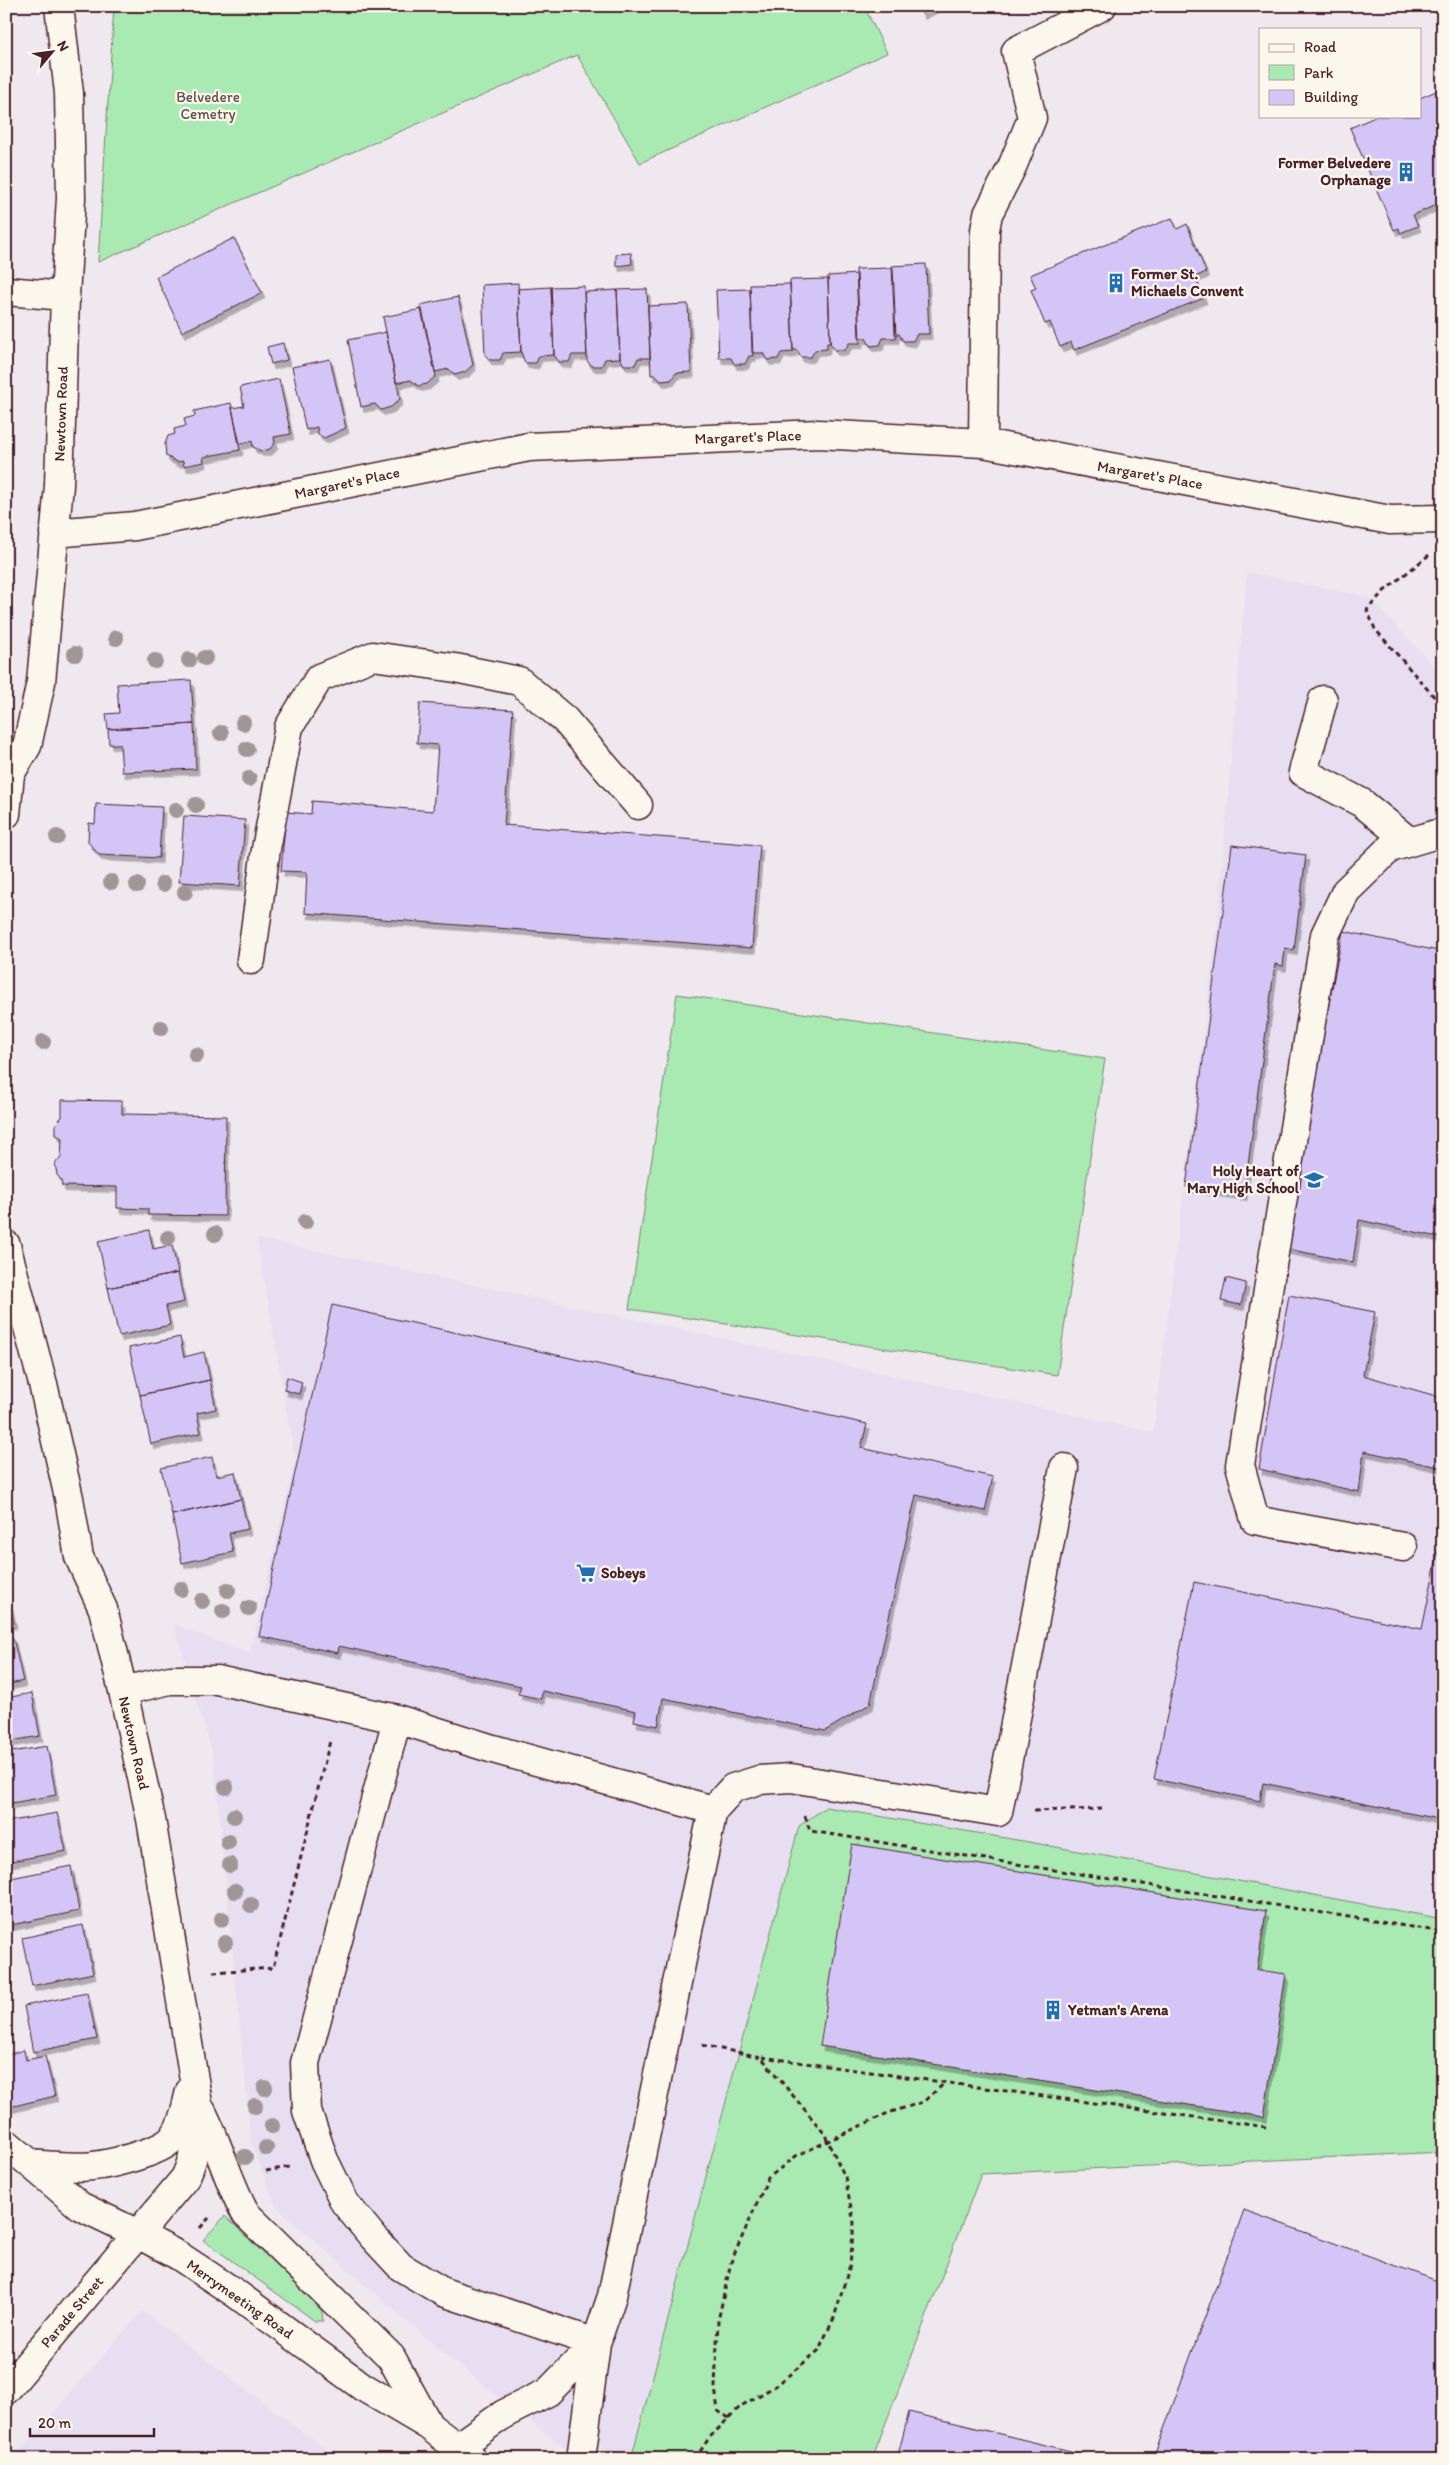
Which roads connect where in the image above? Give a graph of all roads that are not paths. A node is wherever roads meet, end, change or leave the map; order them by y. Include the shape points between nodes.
1 (59, 6) edge
2 (1102, 6) edge
3 (6, 291) edge
4 (65, 296) junction
5 (983, 443) junction
6 (1443, 519) edge
7 (54, 533) junction
8 (1324, 700) dead end
9 (638, 805) dead end
10 (6, 814) edge
11 (1443, 832) edge
12 (1410, 842) junction
13 (252, 960) dead end
14 (6, 1245) edge
15 (1064, 1468) dead end
16 (1403, 1547) dead end
17 (123, 1691) junction
18 (397, 1719) junction
19 (713, 1810) junction
20 (194, 2073) junction
21 (198, 2104) junction
22 (6, 2143) edge
23 (32, 2164) junction
24 (138, 2234) junction
25 (596, 2342) junction
26 (6, 2390) edge
27 (429, 2426) junction
28 (464, 2453) edge
29 (581, 2459) edge

1 - 4 street, Newtown Road via 68,93 71,198
2 - 5 street via 1016,51 1032,118 988,214 985,230
3 - 4 street
4 - 7 street, Newtown Road
5 - 6 street, Margaret's Place via 1390,520
5 - 7 street, Margaret's Place via 818,434 529,447 135,526
7 - 10 street, Newtown Road via 41,682 27,746 10,774
8 - 12 street via 1303,772 1362,803
9 - 13 street via 565,720 519,680 373,656 319,678 289,727 266,849
11 - 12 street
12 - 16 street via 1390,848 1346,891 1325,935 1240,1465 1255,1520
14 - 17 street, Newtown Road via 44,1384 79,1557 103,1609
15 - 19 street via 998,1812 792,1778 758,1780 733,1788
17 - 18 street via 170,1680 217,1680
17 - 20 street, Newtown Road via 151,1818
18 - 19 street
18 - 25 street via 305,2064 307,2111 324,2160 345,2203 372,2238 401,2267 444,2292
19 - 25 street via 612,2296
20 - 21 street, Newtown Road
20 - 23 street via 175,2137 158,2149 95,2168
21 - 24 street, Newtown Road via 194,2159 184,2178
21 - 27 street via 214,2134 221,2161 246,2214 391,2358
22 - 23 street, Merrymeeting Road
23 - 24 street, Merrymeeting Road via 80,2206
24 - 26 street, Parade Street
24 - 27 street, Merrymeeting Road via 235,2293 363,2387
25 - 28 street via 548,2392 504,2414
25 - 29 street
27 - 28 street, Merrymeeting Road

